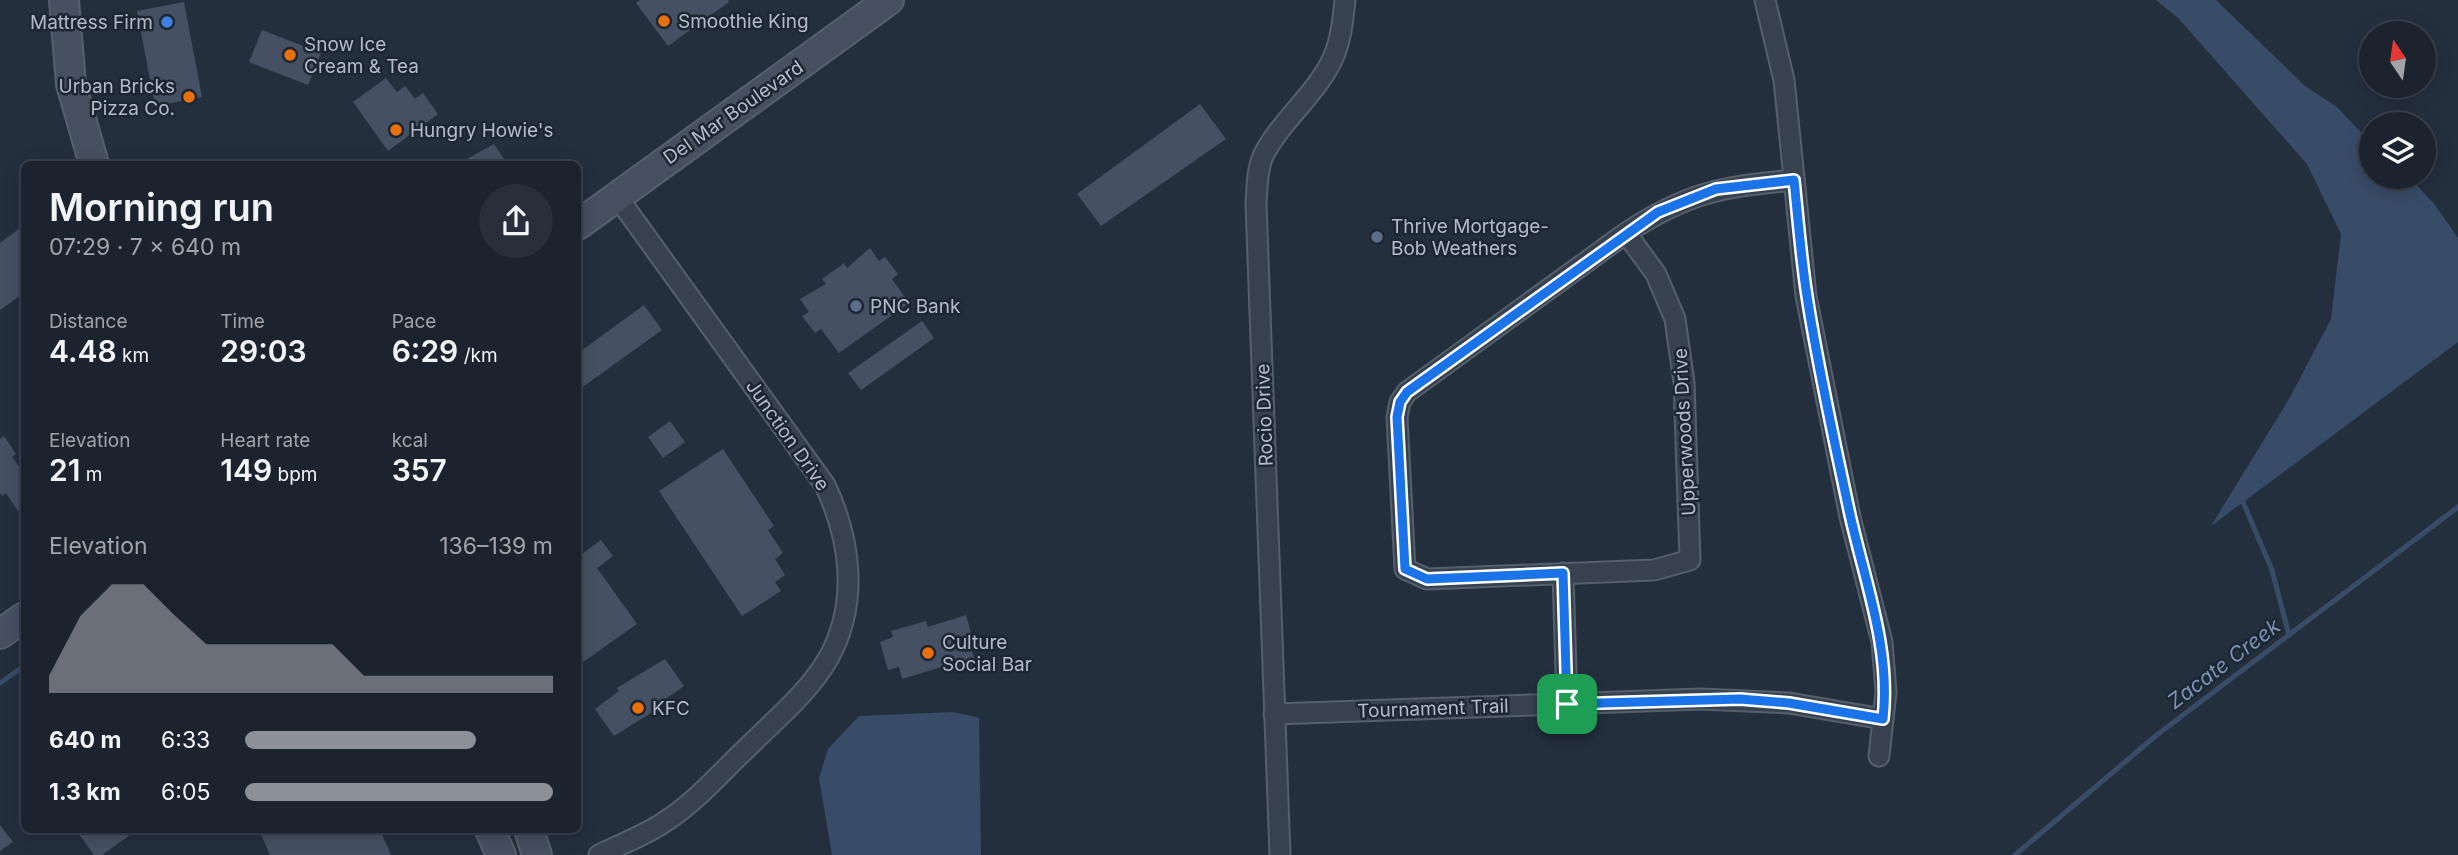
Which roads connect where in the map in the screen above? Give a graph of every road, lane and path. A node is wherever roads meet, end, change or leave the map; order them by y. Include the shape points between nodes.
1 (64, 0) edge
2 (889, 0) edge
3 (1345, 0) edge
4 (1765, 0) edge
5 (93, 161) edge
6 (1794, 180) junction
7 (616, 195) junction
8 (581, 223) edge
9 (1626, 233) junction
10 (1563, 573) junction
11 (21, 619) edge
12 (0, 634) edge
13 (1567, 704) junction
14 (1274, 714) junction
15 (1883, 719) junction
16 (1879, 756) dead end
17 (491, 833) edge
18 (531, 833) edge
19 (500, 855) edge
20 (537, 855) edge
21 (599, 855) edge
22 (1280, 855) edge

1 - 5 main road via 71,84
2 - 7 main road, Del Mar Boulevard
3 - 14 street, Rocio Drive via 1334,57 1269,147 1258,177
4 - 6 street via 1784,80
6 - 9 street via 1695,195
6 - 15 street via 1811,322 1882,642
7 - 8 main road, Del Mar Boulevard
7 - 21 street, Junction Drive via 825,485 838,513 849,576 839,632 828,659 808,687 667,821
9 - 10 street, Upperwoods Drive via 1656,274 1675,319 1684,382 1690,560 1654,570
9 - 10 street via 1407,392 1397,417 1405,569 1427,579
10 - 13 street
11 - 12 main road
13 - 14 street, Tournament Trail
13 - 15 street, Tournament Trail via 1740,699
14 - 22 street, Rocio Drive
15 - 16 street
17 - 19 main road
18 - 20 main road

